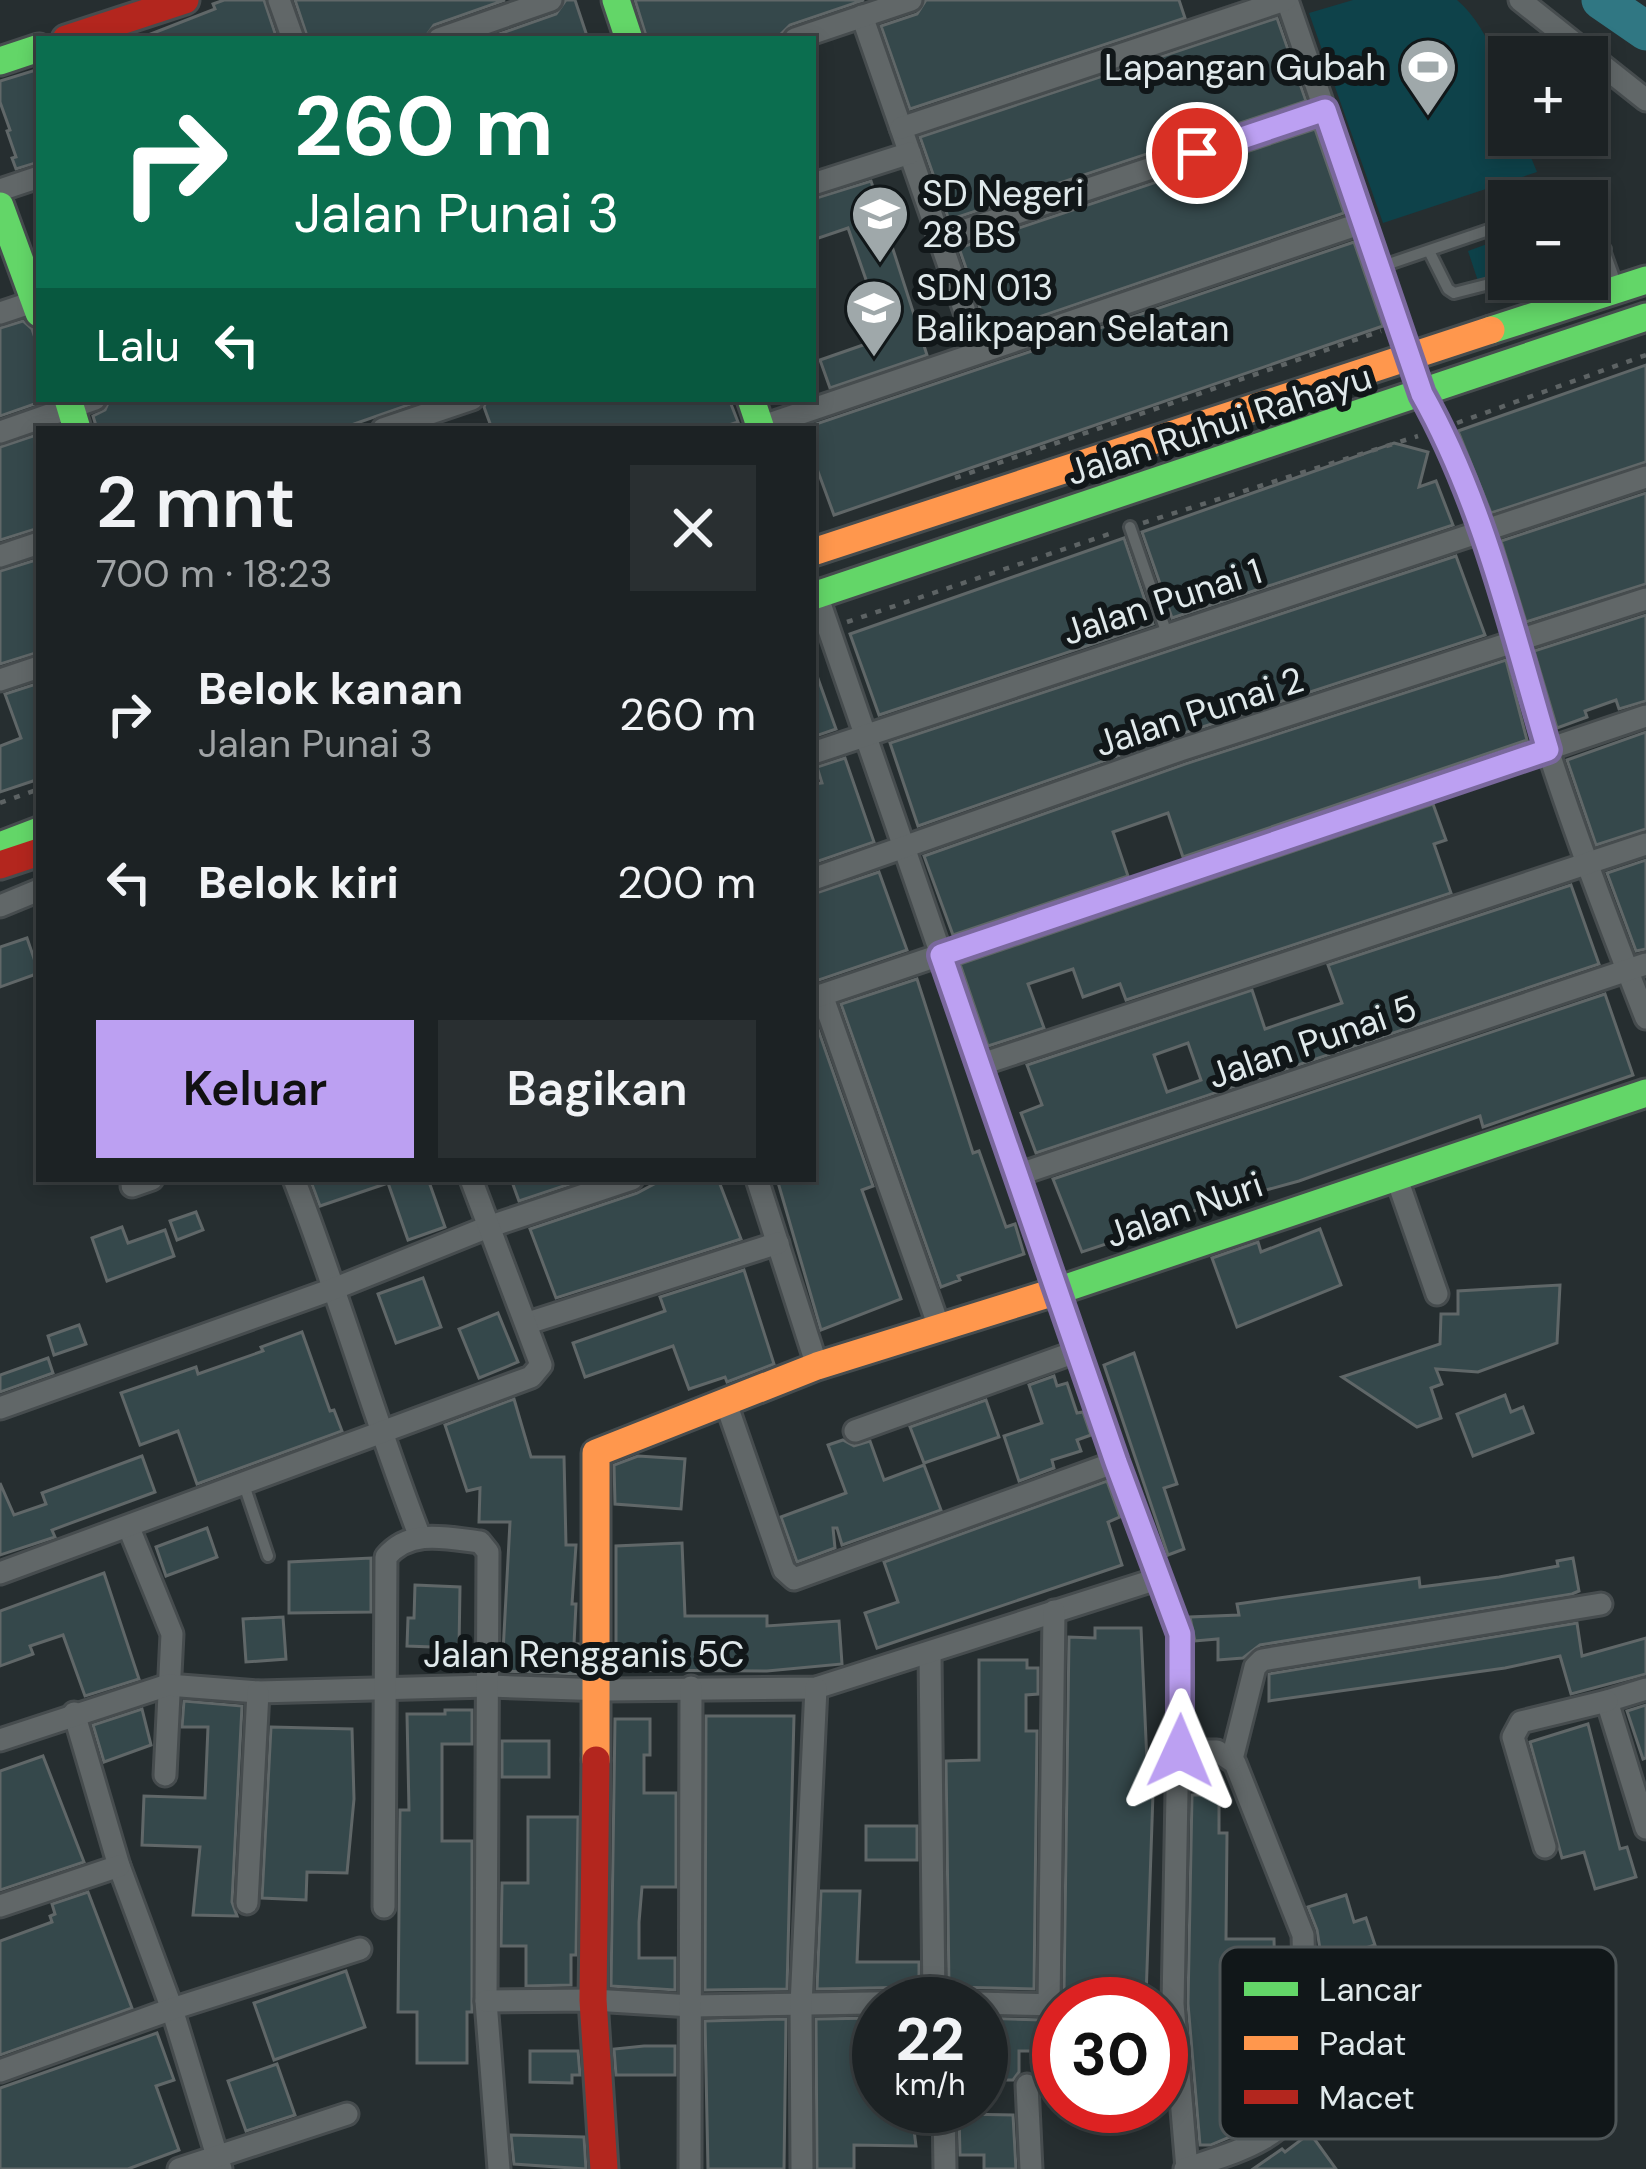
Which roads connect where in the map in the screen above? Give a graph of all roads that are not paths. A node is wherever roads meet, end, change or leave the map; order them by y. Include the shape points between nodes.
1 (185, 0) edge
2 (279, 0) edge
3 (551, 0) edge
4 (616, 0) edge
5 (911, 0) edge
6 (1286, 0) edge
7 (1520, 0) edge
8 (862, 16) junction
9 (75, 36) edge
10 (292, 36) edge
11 (449, 36) edge
12 (628, 36) edge
13 (803, 36) edge
14 (36, 49) edge
15 (0, 61) edge
16 (1646, 100) edge
17 (1325, 110) junction
18 (901, 128) junction
19 (910, 153) junction
20 (36, 177) edge
21 (816, 183) edge
22 (0, 190) edge
23 (0, 206) edge
24 (1365, 222) junction
25 (1488, 230) edge
26 (939, 239) junction
27 (1429, 251) junction
28 (1608, 260) edge
29 (1380, 267) junction
30 (1646, 280) edge
31 (1488, 284) edge
32 (1618, 289) junction
33 (36, 299) edge
34 (36, 304) edge
35 (0, 313) edge
36 (1646, 316) edge
37 (979, 352) junction
38 (1409, 358) junction
39 (1422, 394) junction
40 (452, 402) edge
41 (413, 408) edge
42 (78, 409) edge
43 (387, 426) edge
44 (764, 426) edge
45 (0, 431) edge
46 (1646, 477) edge
47 (1130, 527) dead end
48 (1480, 532) junction
49 (36, 544) edge
50 (816, 551) edge
51 (0, 556) edge
52 (816, 591) edge
53 (816, 598) edge
54 (1646, 598) edge
55 (1167, 634) junction
56 (1516, 643) junction
57 (36, 668) edge
58 (0, 680) edge
59 (1646, 716) edge
60 (866, 736) junction
61 (1548, 750) junction
62 (816, 752) edge
63 (36, 832) edge
64 (1646, 844) edge
65 (0, 846) edge
66 (905, 849) junction
67 (36, 853) edge
68 (0, 865) edge
69 (1587, 865) junction
70 (816, 878) edge
71 (36, 891) edge
72 (0, 906) edge
73 (941, 955) junction
74 (1636, 967) edge
75 (818, 997) edge
76 (1646, 1018) edge
77 (980, 1065) junction
78 (1646, 1093) edge
79 (1017, 1175) junction
80 (1396, 1176) junction
81 (295, 1182) edge
82 (472, 1182) edge
83 (623, 1182) edge
84 (758, 1182) edge
85 (488, 1226) junction
86 (778, 1243) junction
87 (336, 1288) junction
88 (1057, 1291) junction
89 (1437, 1294) dead end
90 (528, 1323) junction
91 (939, 1327) junction
92 (1078, 1351) junction
93 (817, 1366) junction
94 (726, 1403) junction
95 (0, 1408) edge
96 (380, 1431) junction
97 (855, 1431) dead end
98 (1116, 1462) junction
99 (243, 1482) junction
100 (129, 1528) junction
101 (420, 1537) junction
102 (268, 1556) dead end
103 (0, 1573) edge
104 (1160, 1578) junction
105 (1600, 1604) dead end
106 (1054, 1611) junction
107 (930, 1654) junction
108 (168, 1684) junction
109 (489, 1686) junction
110 (692, 1687) junction
111 (387, 1688) junction
112 (816, 1688) junction
113 (1646, 1689) edge
114 (595, 1690) junction
115 (257, 1692) junction
116 (1607, 1701) junction
117 (74, 1713) junction
118 (0, 1740) edge
119 (1180, 1751) junction
120 (1232, 1759) junction
121 (165, 1775) dead end
122 (1646, 1828) edge
123 (1545, 1847) dead end
124 (119, 1866) junction
125 (248, 1903) dead end
126 (0, 1906) edge
127 (385, 1907) dead end
128 (1303, 1947) edge
129 (360, 1949) dead end
130 (939, 1977) edge
131 (1054, 1977) edge
132 (1168, 1977) edge
133 (593, 2000) junction
134 (486, 2001) junction
135 (852, 2004) edge
136 (801, 2005) junction
137 (692, 2006) junction
138 (172, 2009) junction
139 (0, 2071) edge
140 (1028, 2084) dead end
141 (347, 2114) dead end
142 (944, 2133) edge
143 (1182, 2133) edge
144 (1264, 2139) edge
145 (219, 2162) edge
146 (179, 2169) edge
147 (499, 2169) edge
148 (604, 2169) edge
149 (690, 2169) edge
150 (802, 2169) edge
151 (945, 2169) edge
152 (1030, 2169) edge
153 (1186, 2169) edge

1 - 9 street
2 - 10 street
3 - 11 street
4 - 12 street
5 - 8 street
6 - 17 street
6 - 18 street
7 - 16 street
8 - 13 street
8 - 18 street
14 - 15 street
17 - 24 street
17 - 26 street
18 - 19 street
19 - 21 street
19 - 26 street
20 - 22 street
23 - 33 street
24 - 29 street
24 - 37 street
25 - 27 lane
26 - 37 street
27 - 29 lane
27 - 31 lane via 1454,293
28 - 32 lane
29 - 38 street
30 - 32 street, Jalan Ruhui Rahayu
32 - 38 street, Jalan Ruhui Rahayu
34 - 35 street
36 - 39 street, Jalan Ruhui Rahayu
37 - 44 street
38 - 39 street
38 - 50 street, Jalan Ruhui Rahayu
39 - 48 street
39 - 52 street, Jalan Ruhui Rahayu
40 - 41 street
41 - 43 street
42 - 45 street
46 - 48 street, Jalan Punai 1
47 - 55 lane
48 - 55 street, Jalan Punai 1
48 - 56 street
49 - 51 street
53 - 60 street
54 - 56 street, Jalan Punai 2
55 - 60 street, Jalan Punai 1
56 - 61 street
56 - 66 street, Jalan Punai 2
57 - 58 street
59 - 61 street
60 - 62 street, Jalan Punai 1
60 - 66 street
61 - 69 street
61 - 73 street
63 - 65 street
64 - 69 street
66 - 70 street, Jalan Punai 2
66 - 73 street
67 - 68 street
69 - 74 street
69 - 77 street
71 - 72 street
73 - 75 street
73 - 77 street
74 - 76 street
74 - 79 street, Jalan Punai 5
75 - 91 street
77 - 79 street
78 - 80 street, Jalan Nuri
79 - 88 street
80 - 88 street, Jalan Nuri
80 - 89 street
81 - 87 street
82 - 85 street
83 - 85 street
84 - 86 street
85 - 87 street
85 - 90 street
86 - 90 street
86 - 93 street
87 - 95 street
87 - 96 street
88 - 91 street, Jalan Nuri
88 - 92 street
90 - 96 street via 541,1365 531,1377
91 - 93 street, Jalan Nuri
92 - 97 street
92 - 98 street
93 - 94 street, Jalan Nuri
94 - 98 street via 784,1570 794,1579
94 - 114 street, Jalan Nuri via 596,1453
96 - 99 street
96 - 101 street
98 - 104 street
99 - 100 street
99 - 102 lane
100 - 103 street
100 - 108 street via 172,1634
101 - 109 street via 480,1542 488,1552
101 - 111 street via 393,1548 383,1568
104 - 106 street, Jalan Rengganis 5C
104 - 119 street via 1183,1646
105 - 120 street via 1262,1660
106 - 107 street, Jalan Rengganis 5C
106 - 131 street
107 - 112 street, Jalan Rengganis 5C
107 - 130 street
108 - 115 street, Jalan Rengganis 5C
108 - 117 street, Jalan Rengganis 5C
108 - 121 street
109 - 111 street, Jalan Rengganis 5C
109 - 114 street, Jalan Rengganis 5C
109 - 134 street
110 - 112 street, Jalan Rengganis 5C
110 - 114 street, Jalan Rengganis 5C
110 - 137 street
111 - 115 street, Jalan Rengganis 5C
111 - 127 street
112 - 136 street
113 - 116 street
114 - 133 street
115 - 125 street
116 - 122 street
116 - 123 street via 1516,1728
117 - 118 street, Jalan Rengganis 5C
117 - 124 street
119 - 120 street
119 - 132 street
120 - 128 street
124 - 126 street
124 - 138 street
129 - 138 street
133 - 134 street
133 - 137 street
133 - 148 street
134 - 147 street
135 - 136 street
136 - 137 street
136 - 150 street
137 - 149 street
138 - 139 street
138 - 145 street
140 - 152 street
141 - 145 street
142 - 151 street
143 - 153 street
144 - 153 street
145 - 146 street

